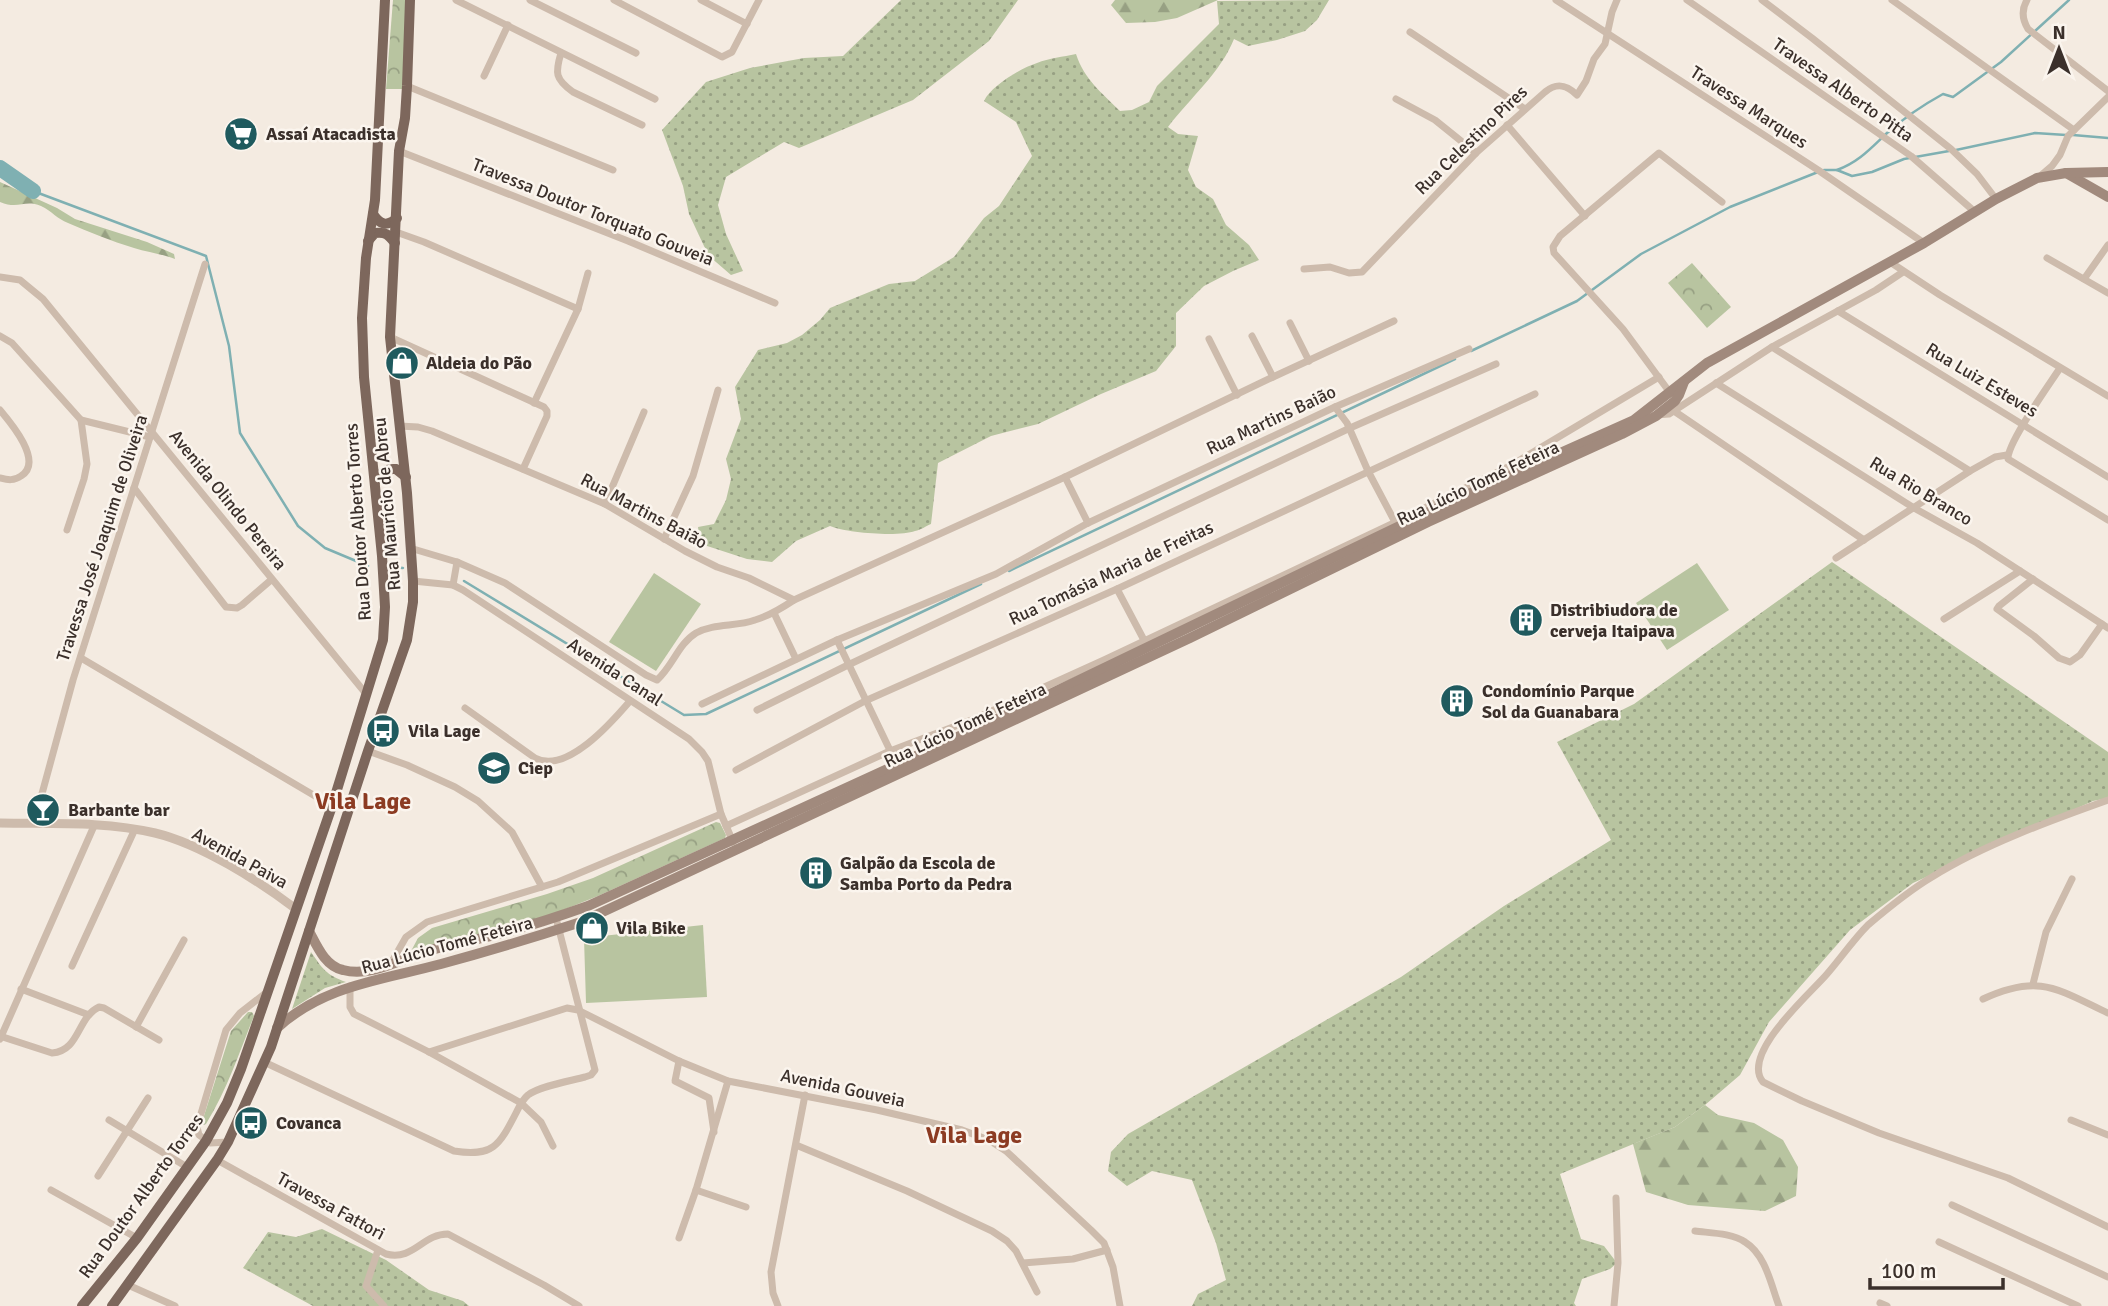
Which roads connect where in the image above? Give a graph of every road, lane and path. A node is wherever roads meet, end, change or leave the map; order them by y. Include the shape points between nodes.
1 (385, 0) edge
2 (410, 0) edge
3 (456, 0) edge
4 (530, 0) edge
5 (614, 0) edge
6 (701, 0) edge
7 (759, 0) edge
8 (1556, 0) edge
9 (1617, 0) edge
10 (1687, 0) edge
11 (1762, 0) edge
12 (1892, 0) edge
13 (2027, 0) edge
14 (747, 24) junction
15 (508, 25) junction
16 (1410, 32) dead end
17 (1608, 35) junction
18 (561, 53) junction
19 (636, 53) dead end
20 (484, 76) dead end
21 (407, 86) junction
22 (2108, 91) edge
23 (2108, 97) edge
24 (655, 99) dead end
25 (1396, 99) dead end
26 (1525, 109) junction
27 (642, 125) dead end
28 (1507, 125) junction
29 (2071, 132) junction
30 (399, 151) junction
31 (1476, 153) junction
32 (613, 170) dead end
33 (2108, 172) edge
34 (2066, 173) junction
35 (2037, 178) junction
36 (2108, 198) edge
37 (1996, 200) junction
38 (1722, 202) dead end
39 (1975, 212) junction
40 (373, 214) junction
41 (1585, 216) junction
42 (397, 218) junction
43 (395, 238) junction
44 (369, 241) junction
45 (1924, 243) junction
46 (2108, 245) edge
47 (2047, 258) dead end
48 (1890, 262) junction
49 (205, 264) dead end
50 (1304, 270) dead end
51 (1903, 272) junction
52 (588, 273) dead end
53 (0, 276) edge
54 (2084, 279) junction
55 (2108, 293) edge
56 (775, 303) dead end
57 (578, 309) junction
58 (1838, 311) junction
59 (1394, 321) dead end
60 (1290, 323) dead end
61 (0, 336) edge
62 (1252, 336) dead end
63 (390, 337) junction
64 (1209, 339) dead end
65 (1772, 347) junction
66 (1469, 349) dead end
67 (1309, 361) junction
68 (1496, 364) dead end
69 (2060, 368) junction
70 (1273, 377) junction
71 (1660, 377) junction
72 (1716, 383) junction
73 (718, 390) dead end
74 (1535, 394) dead end
75 (1237, 396) junction
76 (2108, 396) edge
77 (1673, 402) junction
78 (534, 403) junction
79 (0, 410) edge
80 (1337, 410) junction
81 (644, 412) dead end
82 (1645, 412) junction
83 (1656, 416) junction
84 (80, 420) junction
85 (2024, 424) junction
86 (400, 426) junction
87 (1348, 426) junction
88 (151, 434) junction
89 (2007, 455) junction
90 (523, 468) junction
91 (1368, 471) junction
92 (1970, 471) junction
93 (406, 477) junction
94 (1065, 477) junction
95 (2108, 477) edge
96 (0, 478) edge
97 (375, 482) junction
98 (134, 488) junction
99 (605, 504) junction
100 (1914, 508) junction
101 (2108, 520) edge
102 (1088, 523) junction
103 (1399, 528) junction
104 (67, 530) dead end
105 (664, 539) junction
106 (1864, 540) junction
107 (410, 548) junction
108 (1836, 558) dead end
109 (457, 562) junction
110 (2020, 571) junction
111 (2033, 579) junction
112 (271, 580) junction
113 (413, 581) junction
114 (453, 585) junction
115 (1117, 589) junction
116 (794, 600) junction
117 (774, 613) junction
118 (1944, 619) dead end
119 (2105, 626) edge
120 (837, 640) junction
121 (1147, 648) junction
122 (81, 657) junction
123 (796, 659) junction
124 (847, 663) junction
125 (652, 678) joint
126 (367, 695) junction
127 (631, 701) junction
128 (865, 701) junction
129 (702, 704) dead end
130 (465, 708) dead end
131 (757, 710) dead end
132 (368, 751) junction
133 (890, 751) junction
134 (898, 769) junction
135 (736, 771) dead end
136 (2108, 800) edge
137 (332, 806) junction
138 (721, 814) junction
139 (0, 823) edge
140 (33, 823) junction
141 (94, 826) junction
142 (726, 826) junction
143 (135, 829) junction
144 (731, 839) junction
145 (737, 851) junction
146 (2072, 879) dead end
147 (542, 887) junction
148 (296, 909) junction
149 (556, 918) junction
150 (559, 930) junction
151 (309, 931) junction
152 (184, 940) dead end
153 (390, 965) junction
154 (72, 966) dead end
155 (2033, 984) junction
156 (350, 986) junction
157 (22, 989) junction
158 (268, 992) junction
159 (1983, 999) dead end
160 (578, 1010) junction
161 (2108, 1013) edge
162 (89, 1015) junction
163 (136, 1027) junction
164 (276, 1028) junction
165 (1, 1038) edge
166 (159, 1040) dead end
167 (429, 1052) junction
168 (679, 1061) junction
169 (264, 1062) junction
170 (728, 1081) junction
171 (804, 1095) junction
172 (148, 1098) dead end
173 (521, 1103) junction
174 (2071, 1119) dead end
175 (108, 1120) dead end
176 (127, 1132) junction
177 (714, 1132) junction
178 (2108, 1135) edge
179 (206, 1141) junction
180 (228, 1142) junction
181 (796, 1144) junction
182 (553, 1146) dead end
183 (217, 1160) junction
184 (187, 1167) junction
185 (98, 1176) dead end
186 (51, 1190) dead end
187 (696, 1190) junction
188 (1616, 1198) dead end
189 (1952, 1205) dead end
190 (747, 1207) dead end
191 (2108, 1227) edge
192 (1695, 1231) dead end
193 (137, 1237) junction
194 (679, 1238) dead end
195 (1939, 1242) dead end
196 (378, 1250) junction
197 (1107, 1250) junction
198 (1023, 1263) junction
199 (2108, 1277) edge
200 (128, 1285) junction
201 (1037, 1292) dead end
202 (82, 1306) edge
203 (112, 1306) edge
204 (175, 1306) edge
205 (384, 1306) edge
206 (579, 1306) edge
207 (778, 1306) edge
208 (1119, 1306) edge
209 (1614, 1306) edge
210 (1779, 1306) edge
211 (2078, 1306) edge

1 - 40 main road, Rua Doutor Alberto Torres
2 - 21 main road, Rua Maurício de Abreu
3 - 15 street
4 - 19 street
5 - 14 street via 722,57 732,52
6 - 14 street
7 - 14 street
8 - 17 street, Travessa Marques
9 - 17 street, Rua Celestino Pires
10 - 39 street, Travessa Alberto Pitta via 1911,156
11 - 37 street via 1951,149
12 - 29 street
13 - 22 street via 2022,17 2028,29
15 - 18 street
15 - 20 street
16 - 26 street
17 - 26 street, Rua Celestino Pires via 1577,95 1569,88 1552,86
17 - 45 street, Travessa Marques
18 - 24 street
18 - 27 street via 557,71 563,85
21 - 30 main road, Rua Maurício de Abreu
21 - 32 street
23 - 29 street
25 - 31 street via 1435,120
26 - 28 street, Rua Celestino Pires
28 - 31 street, Rua Celestino Pires
28 - 41 street
29 - 35 street via 2052,166
30 - 42 main road, Rua Maurício de Abreu
30 - 56 street, Travessa Doutor Torquato Gouveia
31 - 50 street, Rua Celestino Pires via 1362,272 1330,267
33 - 34 main road, Rua Lúcio Tomé Feteira
34 - 35 main road, Rua Lúcio Tomé Feteira
34 - 36 main road
35 - 37 main road, Rua Lúcio Tomé Feteira
37 - 39 main road, Rua Lúcio Tomé Feteira
38 - 41 street via 1659,153
39 - 45 main road, Rua Lúcio Tomé Feteira
40 - 42 main road via 384,225
40 - 44 main road, Rua Doutor Alberto Torres
41 - 71 street via 1560,236 1554,253
42 - 43 main road, Rua Maurício de Abreu
43 - 44 main road via 375,233
43 - 57 street via 424,242
43 - 63 main road, Rua Maurício de Abreu
44 - 97 main road, Rua Doutor Alberto Torres via 362,318
45 - 48 main road, Rua Lúcio Tomé Feteira
46 - 54 street
47 - 54 street
48 - 51 street
48 - 77 main road, Rua Lúcio Tomé Feteira via 1707,363 1684,382
49 - 88 street, Travessa José Joaquim de Oliveira
51 - 58 street, Rua Lúcio Tomé Feteira
51 - 69 street
52 - 57 street
53 - 88 street, Avenida Olindo Pereira via 20,280 43,299
54 - 55 street
57 - 78 street
58 - 65 street, Rua Lúcio Tomé Feteira
58 - 85 street, Rua Luiz Esteves
59 - 67 street, Rua Martins Baião
60 - 67 street
61 - 84 street via 12,343
62 - 70 street
63 - 78 street
63 - 86 main road, Rua Maurício de Abreu
64 - 75 street
65 - 72 street, Rua Lúcio Tomé Feteira
65 - 92 street
66 - 80 street, Rua Martins Baião
67 - 70 street, Rua Martins Baião
68 - 87 street
69 - 76 street
69 - 85 street
70 - 75 street, Rua Martins Baião
71 - 77 street
71 - 103 street
72 - 77 street, Rua Lúcio Tomé Feteira
72 - 100 street, Rua Rio Branco
73 - 105 street via 693,476
74 - 91 street, Rua Tomásia Maria de Freitas
75 - 94 street, Rua Martins Baião
77 - 82 main road, Rua Lúcio Tomé Feteira
77 - 83 main road, Rua Lúcio Tomé Feteira
77 - 106 street
78 - 90 street via 544,407 547,416
79 - 96 street via 29,456 28,471 15,480
80 - 87 street
80 - 102 street, Rua Martins Baião
81 - 99 street
82 - 83 street
82 - 103 main road, Rua Lúcio Tomé Feteira
83 - 103 main road, Rua Lúcio Tomé Feteira
84 - 88 street
84 - 104 street via 87,464
85 - 89 street
85 - 95 street, Rua Luiz Esteves
86 - 90 street, Rua Martins Baião via 432,431
86 - 93 main road, Rua Maurício de Abreu
87 - 91 street
87 - 124 street
88 - 98 street, Travessa José Joaquim de Oliveira
88 - 112 street, Avenida Olindo Pereira
89 - 92 street
89 - 101 street via 2012,463
90 - 99 street, Rua Martins Baião
91 - 103 street
91 - 115 street, Rua Tomásia Maria de Freitas
92 - 100 street
93 - 97 main road via 387,469
93 - 107 main road, Rua Maurício de Abreu
94 - 102 street
94 - 116 street, Rua Martins Baião
97 - 126 main road, Rua Doutor Alberto Torres via 384,623
98 - 112 street via 226,607 242,605
98 - 122 street, Travessa José Joaquim de Oliveira
99 - 105 street, Rua Martins Baião
100 - 106 street
100 - 110 street, Rua Rio Branco
102 - 120 street, Rua Martins Baião via 996,574
103 - 121 main road, Rua Lúcio Tomé Feteira
105 - 116 street, Rua Martins Baião
106 - 108 street
107 - 109 street, Avenida Canal
107 - 113 main road, Rua Maurício de Abreu
109 - 114 street
109 - 125 street, Avenida Canal via 505,583
110 - 111 street, Rua Rio Branco
110 - 118 street
111 - 119 street, Rua Rio Branco
111 - 119 street via 1997,609 2059,658 2073,660
112 - 126 street, Avenida Olindo Pereira
113 - 114 street, Avenida Canal
113 - 132 main road, Rua Maurício de Abreu via 407,640
114 - 127 street, Avenida Canal
115 - 121 street
115 - 128 street, Rua Tomásia Maria de Freitas
116 - 117 street, Rua Martins Baião
117 - 123 street
117 - 125 street, Rua Martins Baião via 698,632 685,642 660,678
120 - 123 street, Rua Martins Baião
120 - 124 street
121 - 133 street
121 - 134 main road, Rua Lúcio Tomé Feteira
122 - 137 street
122 - 140 street, Travessa José Joaquim de Oliveira
123 - 129 street, Rua Martins Baião
124 - 128 street
124 - 131 street
126 - 137 main road, Rua Doutor Alberto Torres
127 - 130 street via 592,740 551,762 535,758
127 - 138 street, Avenida Canal via 702,752 709,761
128 - 133 street
128 - 135 street, Rua Tomásia Maria de Freitas
132 - 147 street via 478,801 512,832
132 - 151 main road, Rua Maurício de Abreu
133 - 134 street
133 - 142 street
134 - 144 main road, Rua Lúcio Tomé Feteira
134 - 145 main road, Rua Lúcio Tomé Feteira
136 - 191 street via 1951,866 1881,915 1783,1020 1763,1049 1758,1071 1763,1082 1802,1101 2008,1178
137 - 148 main road, Rua Doutor Alberto Torres
138 - 142 street, Avenida Canal
138 - 147 street
139 - 140 street, Avenida Paiva
140 - 141 street, Avenida Paiva
141 - 143 street, Avenida Paiva
141 - 157 street
142 - 144 street, Avenida Canal
143 - 148 street, Avenida Paiva via 210,856
143 - 154 street
144 - 145 street, Avenida Canal
144 - 149 main road, Rua Lúcio Tomé Feteira
145 - 150 main road, Rua Lúcio Tomé Feteira
146 - 155 street via 2046,932
147 - 153 street via 427,922 406,937
148 - 158 main road, Rua Doutor Alberto Torres
149 - 150 street
149 - 153 main road, Rua Lúcio Tomé Feteira
150 - 156 main road, Rua Lúcio Tomé Feteira
150 - 160 street
151 - 153 main road, Rua Lúcio Tomé Feteira via 336,968 363,971
151 - 164 main road, Rua Maurício de Abreu
152 - 163 street
155 - 159 street
155 - 161 street
156 - 164 main road, Rua Lúcio Tomé Feteira via 318,998
156 - 167 street via 349,1007 354,1014
157 - 162 street
157 - 165 street
158 - 179 main road, Rua Doutor Alberto Torres via 232,1092
158 - 179 street via 226,1030 197,1127
160 - 167 street via 567,1008
160 - 168 street, Avenida Gouveia
160 - 173 street via 595,1070 529,1094
162 - 163 street via 104,1008
162 - 165 street via 64,1051 52,1053
163 - 166 street
164 - 169 main road, Rua Maurício de Abreu
167 - 173 street
168 - 170 street, Avenida Gouveia
168 - 177 street via 675,1081 709,1098
169 - 173 street via 454,1151 477,1154 493,1147
169 - 180 main road, Rua Maurício de Abreu
170 - 171 street, Avenida Gouveia
170 - 177 street
171 - 181 street
171 - 197 street, Avenida Gouveia via 989,1140 1082,1221
172 - 176 street
173 - 182 street via 541,1122
174 - 178 street
175 - 176 street
176 - 184 street
176 - 185 street
177 - 187 street
179 - 180 street
179 - 184 main road, Rua Doutor Alberto Torres
180 - 183 main road, Rua Maurício de Abreu
181 - 198 street via 977,1222 1007,1241
181 - 207 street via 771,1272
183 - 196 street, Travessa Fattori
183 - 200 main road, Rua Maurício de Abreu
184 - 193 main road, Rua Doutor Alberto Torres
186 - 193 street
187 - 190 street
187 - 194 street
188 - 209 street
189 - 199 street
192 - 210 street via 1743,1240 1751,1247 1763,1263
193 - 202 main road, Rua Doutor Alberto Torres
195 - 211 street
196 - 205 street via 366,1286
196 - 206 street, Travessa Fattori via 402,1256 435,1236 448,1234
197 - 198 street via 1073,1259
197 - 208 street, Avenida Gouveia
198 - 201 street
200 - 203 main road, Rua Maurício de Abreu
200 - 204 street

